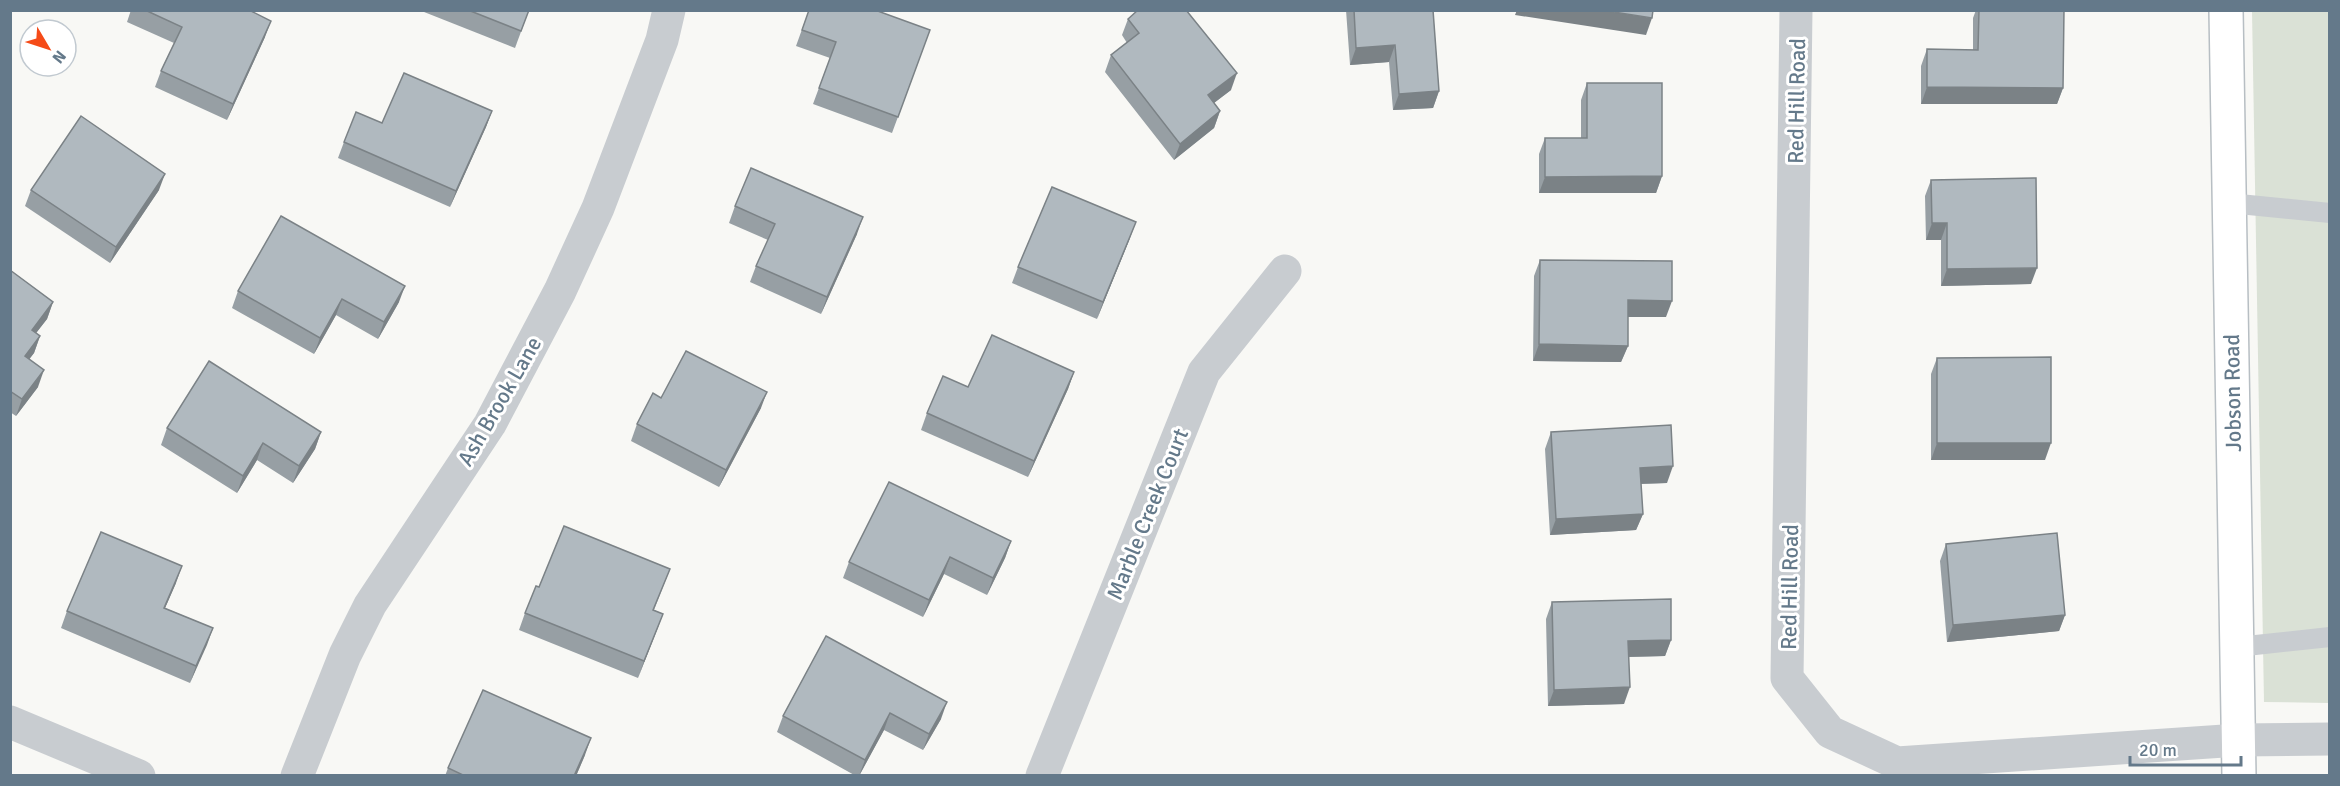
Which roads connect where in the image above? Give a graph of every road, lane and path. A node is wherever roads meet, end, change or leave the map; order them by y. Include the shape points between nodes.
1 (669, 10) edge
2 (1796, 10) edge
3 (2226, 10) edge
4 (2229, 203) junction
5 (2330, 213) edge
6 (1284, 271) dead end
7 (2330, 637) edge
8 (2237, 647) junction
9 (10, 722) edge
10 (2330, 739) edge
11 (2239, 740) junction
12 (139, 776) edge
13 (297, 776) edge
14 (1042, 776) edge
15 (2239, 776) edge

1 - 13 street, Ash Brook Lane via 662,40 598,208 560,291 490,424 370,605 345,655
2 - 11 street, Red Hill Road via 1787,678 1830,732 1897,763
3 - 4 street, Jobson Road
4 - 5 lane
4 - 8 street, Jobson Road
6 - 14 street, Marble Creek Court via 1204,372
7 - 8 lane
8 - 11 street, Jobson Road
9 - 12 street
10 - 11 street, Red Hill Road
11 - 15 street, Jobson Road

